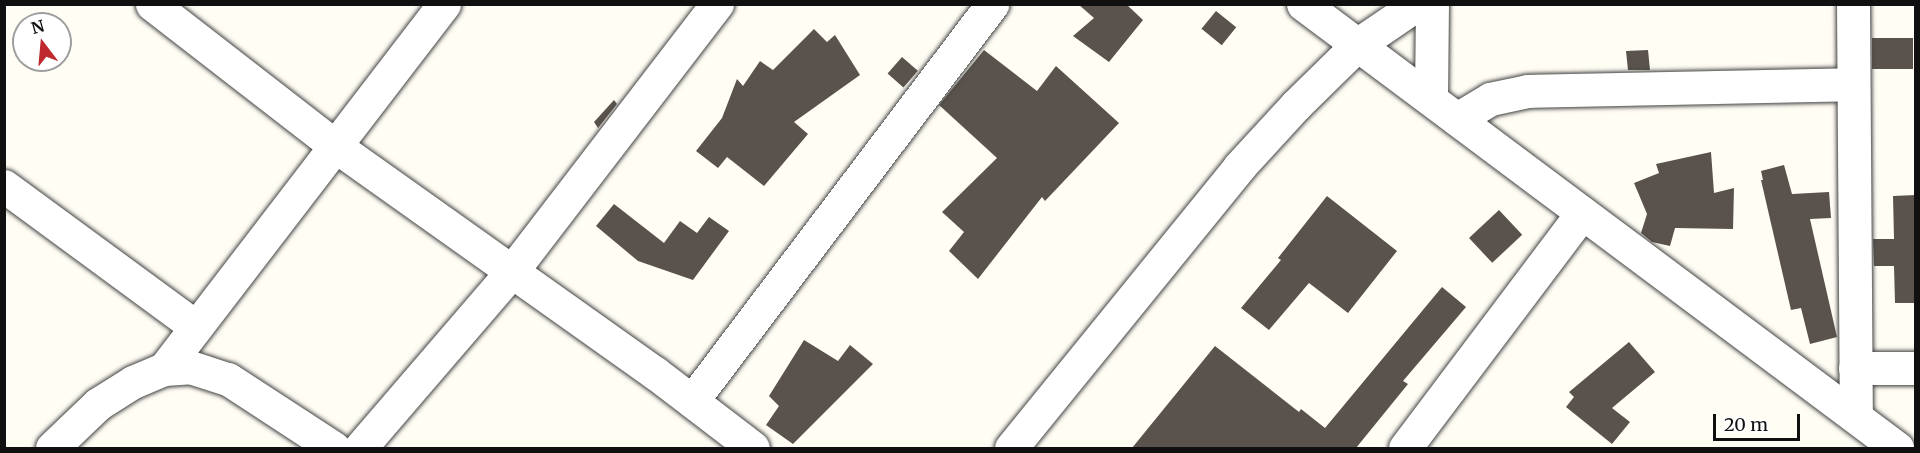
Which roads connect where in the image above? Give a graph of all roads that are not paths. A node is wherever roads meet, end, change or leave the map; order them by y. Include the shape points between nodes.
1 (444, 4) edge
2 (717, 4) edge
3 (992, 4) edge
4 (1303, 4) edge
5 (1417, 4) edge
6 (1432, 4) edge
7 (1853, 4) edge
8 (165, 8) edge
9 (1357, 45) junction
10 (1853, 84) junction
11 (1431, 98) junction
12 (1457, 119) junction
13 (334, 145) junction
14 (4, 186) edge
15 (1582, 213) junction
16 (512, 271) junction
17 (196, 327) junction
18 (1856, 368) junction
19 (1916, 368) edge
20 (164, 369) junction
21 (692, 401) junction
22 (1856, 416) junction
23 (52, 448) edge
24 (334, 448) edge
25 (360, 448) edge
26 (753, 448) edge
27 (1011, 448) edge
28 (1405, 448) edge
29 (1897, 448) edge

1 - 13 street
2 - 16 street
3 - 21 street
4 - 9 street
5 - 9 street
6 - 11 street
7 - 10 street
8 - 13 street
9 - 11 street
9 - 27 street via 1239,167
10 - 12 street via 1527,91 1490,99
10 - 18 street
11 - 12 street
12 - 15 street
13 - 16 street
13 - 17 street
14 - 17 street
15 - 22 street
15 - 28 street
16 - 21 street
16 - 25 street
17 - 20 street
18 - 19 street
18 - 22 street
20 - 23 street via 133,382 98,404
20 - 24 street via 190,367 228,379
21 - 26 street
22 - 29 street

